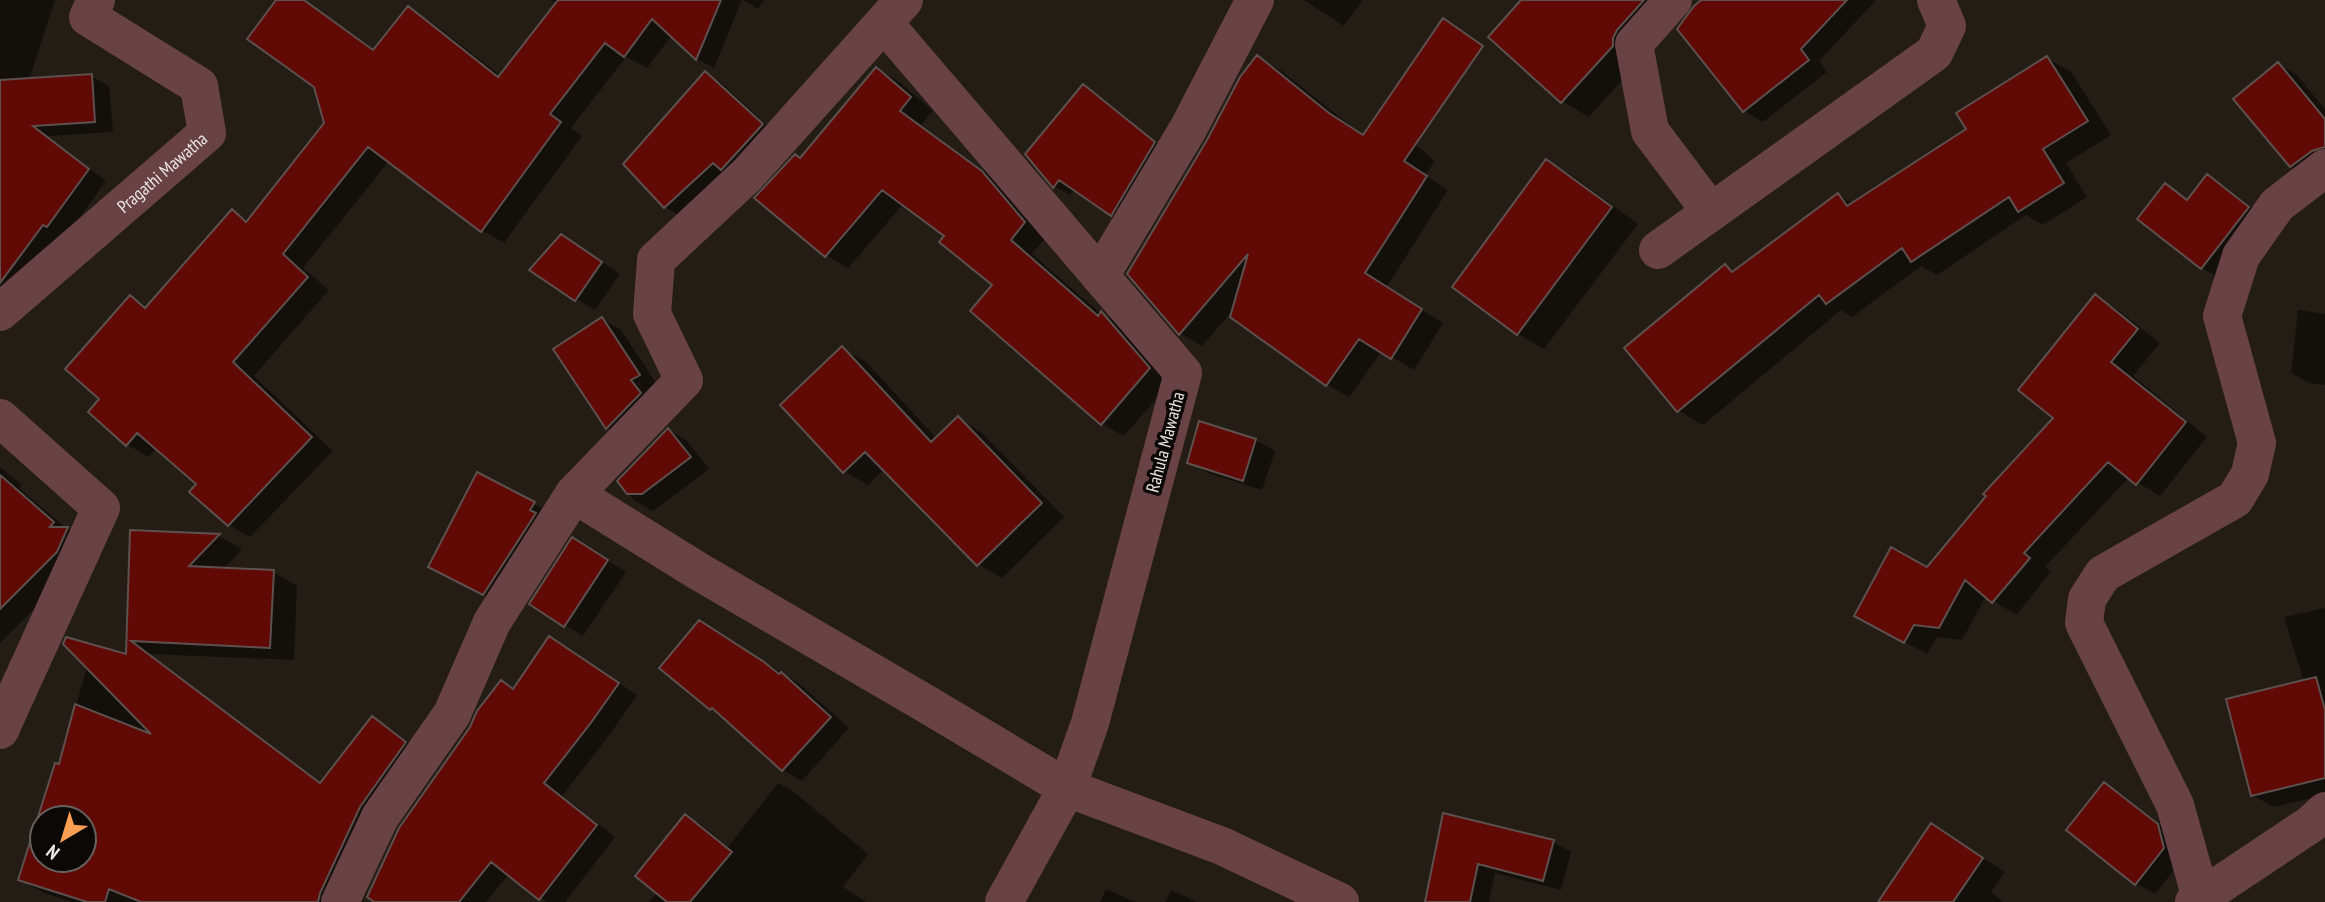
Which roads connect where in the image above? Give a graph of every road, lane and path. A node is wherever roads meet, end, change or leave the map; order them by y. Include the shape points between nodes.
1 (96, 0) edge
2 (1255, 0) edge
3 (1673, 0) edge
4 (1936, 0) edge
5 (894, 11) edge
6 (2325, 168) edge
7 (1711, 212) junction
8 (1658, 250) dead end
9 (1100, 276) junction
10 (0, 312) edge
11 (0, 418) edge
12 (574, 494) junction
13 (0, 730) edge
14 (1067, 789) junction
15 (2325, 811) edge
16 (2199, 901) edge
17 (340, 902) edge
18 (1004, 902) edge
19 (1340, 902) edge

1 - 10 street, Pragathi Mawatha via 88,17 199,86 207,133
2 - 9 street via 1188,130
3 - 7 street via 1634,44 1650,131
4 - 7 street via 1947,26 1934,52
5 - 9 street, Rahula Mawatha
5 - 12 street via 748,174 656,260 652,314 684,380
6 - 16 street via 2277,205 2242,256 2222,316 2257,443 2250,474 2235,499 2103,574 2087,598 2084,623 2175,805
7 - 8 street
9 - 14 street, Rahula Mawatha via 1183,373 1090,723
11 - 13 street via 101,508
12 - 14 street
12 - 17 street via 492,622 452,714 380,817
14 - 18 street, Rahula Mawatha
14 - 19 street via 1222,846
15 - 16 street

